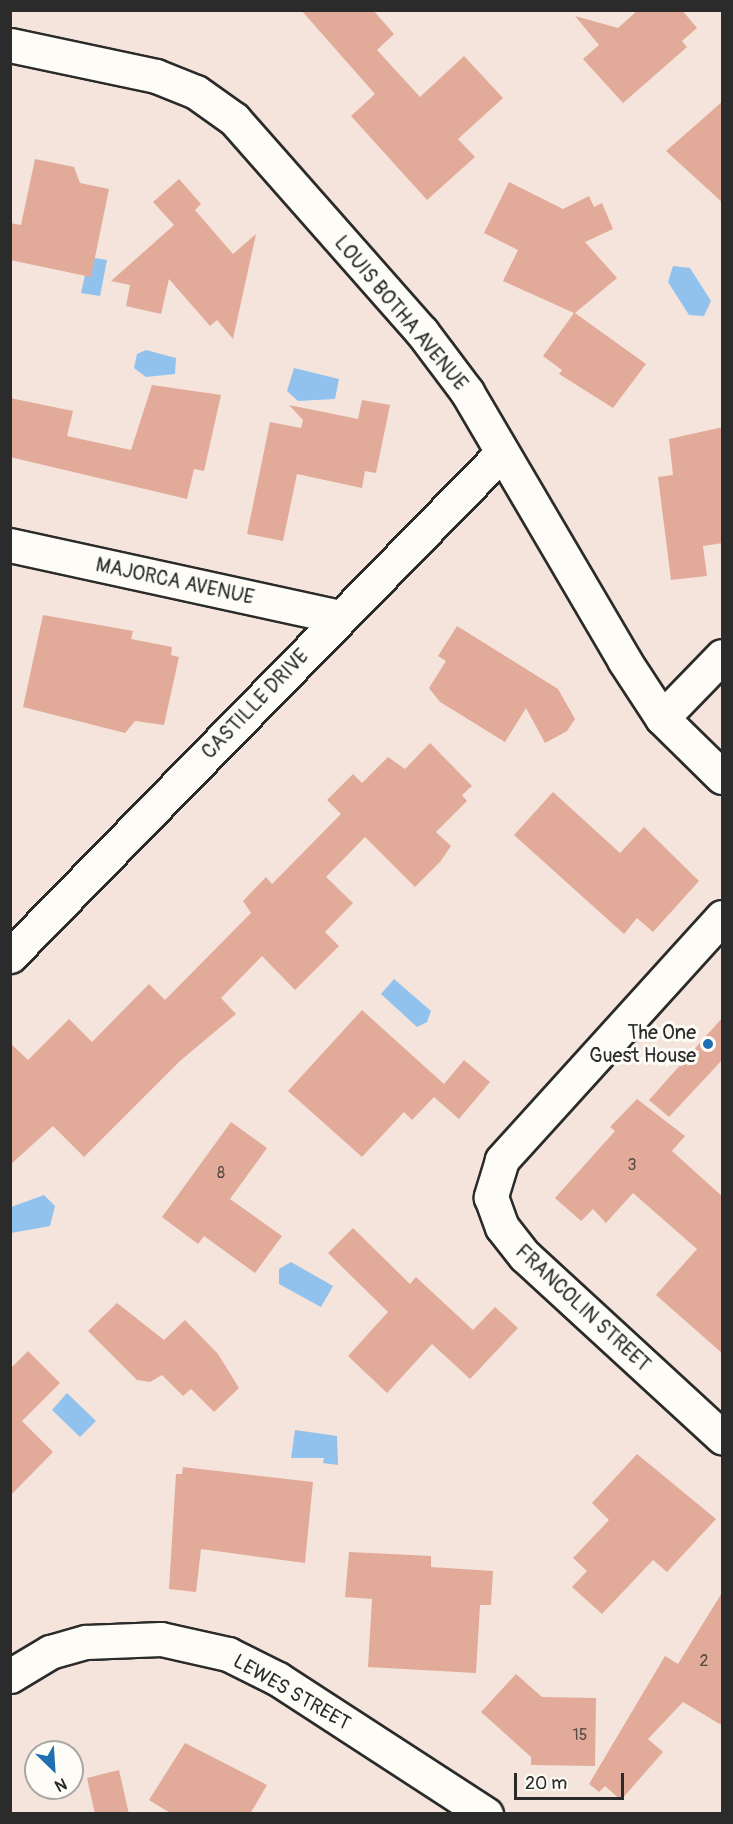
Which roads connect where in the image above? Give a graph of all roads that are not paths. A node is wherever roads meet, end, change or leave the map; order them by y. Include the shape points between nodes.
1 (10, 45) edge
2 (501, 454) junction
3 (10, 545) edge
4 (339, 617) junction
5 (723, 656) edge
6 (662, 718) junction
7 (723, 777) edge
8 (723, 917) edge
9 (10, 956) edge
10 (723, 1437) edge
11 (10, 1676) edge
12 (486, 1814) edge

1 - 2 street, LOUIS BOTHA AVENUE via 156,76 196,92 234,119 422,332 467,392
2 - 4 street, CASTILLE DRIVE
2 - 6 street, LOUIS BOTHA AVENUE
3 - 4 street, MAJORCA AVENUE
4 - 9 street, CASTILLE DRIVE
5 - 6 street
6 - 7 street, LOUIS BOTHA AVENUE
8 - 10 street, FRANCOLIN STREET via 502,1160 491,1197 502,1227 525,1256
11 - 12 street, LEWES STREET via 50,1652 86,1642 161,1639 228,1654 278,1679

